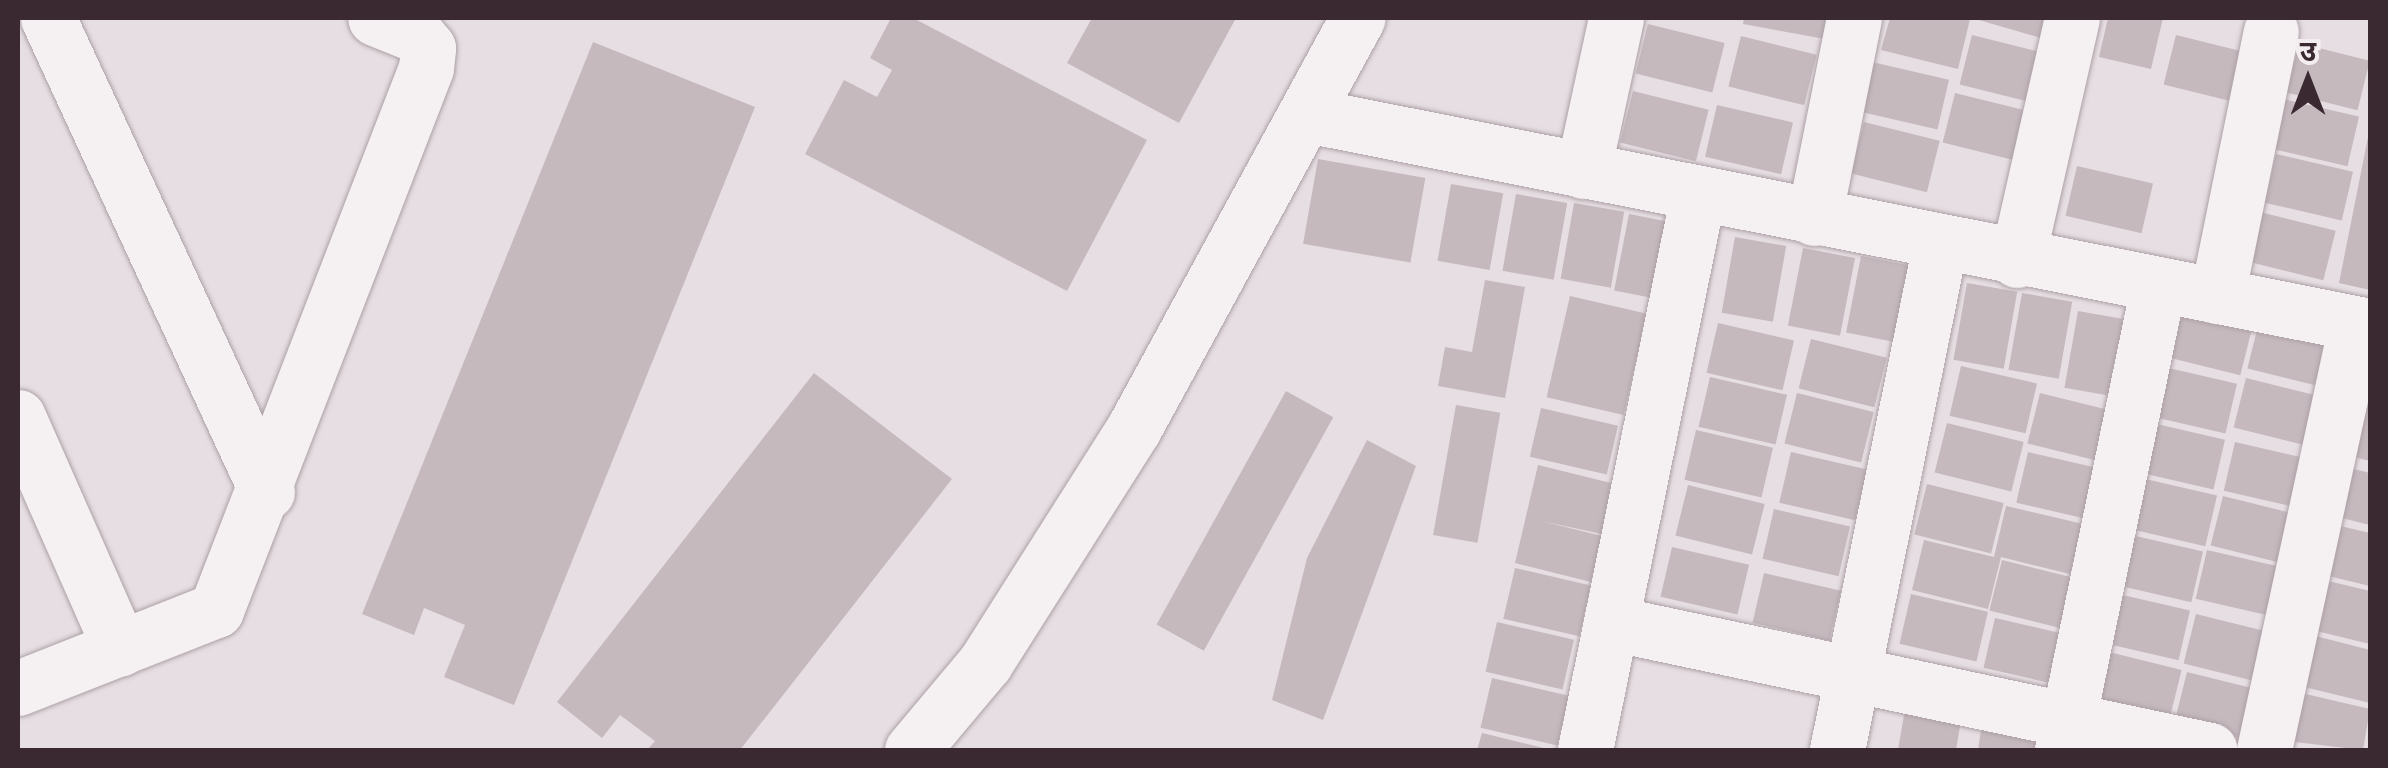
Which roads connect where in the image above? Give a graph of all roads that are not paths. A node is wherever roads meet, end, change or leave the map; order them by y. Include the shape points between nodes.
1 (26, 18) edge
2 (48, 18) edge
3 (375, 18) edge
4 (1358, 18) edge
5 (1616, 18) edge
6 (1854, 18) edge
7 (2072, 18) edge
8 (18, 21) edge
9 (2270, 31) dead end
10 (1308, 114) junction
11 (1583, 171) junction
12 (1698, 194) junction
13 (1814, 218) junction
14 (1940, 244) junction
15 (2016, 260) junction
16 (2158, 285) junction
17 (2218, 296) junction
18 (2363, 325) edge
19 (18, 417) edge
20 (267, 492) junction
21 (1611, 623) junction
22 (120, 648) junction
23 (1852, 676) junction
24 (18, 688) edge
25 (2065, 736) edge
26 (912, 750) edge
27 (1585, 750) edge
28 (1837, 750) edge
29 (2210, 750) edge
30 (2264, 750) edge

1 - 8 street
2 - 20 street
3 - 20 street via 417,36 428,48 426,68
4 - 10 street
5 - 11 street
6 - 13 street
7 - 15 street
9 - 17 street
10 - 11 street
10 - 26 street via 1134,428 985,663
11 - 12 street
12 - 13 street
12 - 21 street
13 - 14 street
14 - 15 street
14 - 23 street
15 - 16 street
16 - 17 street
16 - 25 street
17 - 18 street
18 - 30 street
19 - 22 street
20 - 22 street via 216,610
21 - 23 street
21 - 27 street
22 - 24 street
23 - 25 street
23 - 28 street
25 - 29 street

